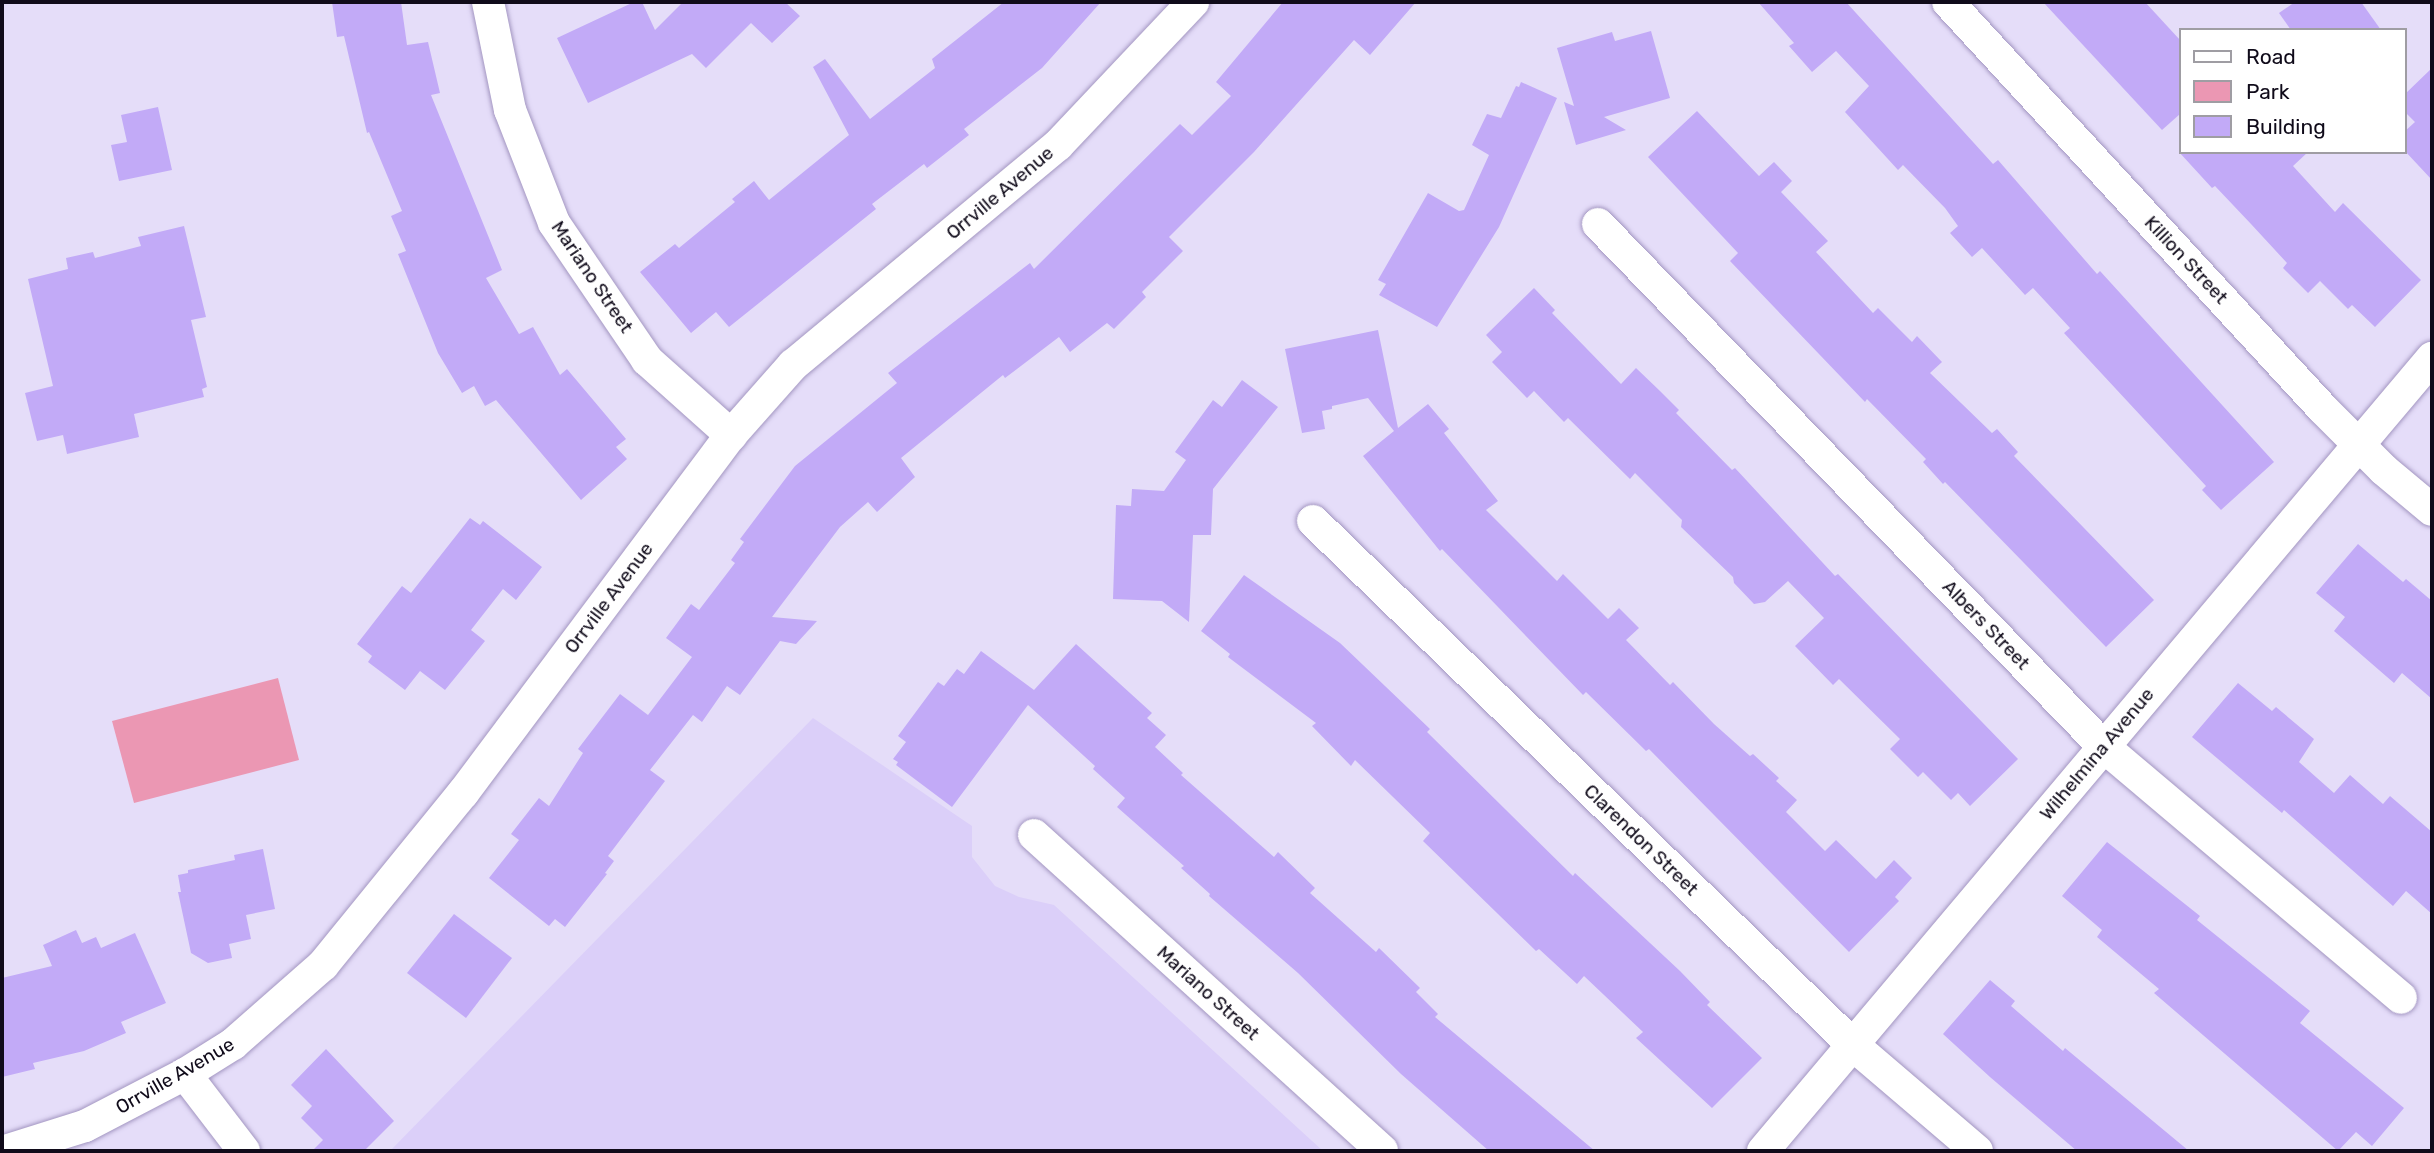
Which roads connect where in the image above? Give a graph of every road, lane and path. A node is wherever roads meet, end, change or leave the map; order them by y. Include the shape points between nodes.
1 (488, 2) edge
2 (1192, 2) edge
3 (1948, 2) edge
4 (1598, 224) dead end
5 (2432, 358) edge
6 (732, 435) junction
7 (2359, 444) junction
8 (2432, 510) edge
9 (1313, 521) dead end
10 (2103, 746) junction
11 (1034, 835) dead end
12 (2401, 998) dead end
13 (1853, 1045) junction
14 (185, 1074) junction
15 (5, 1151) edge
16 (244, 1151) edge
17 (1381, 1151) edge
18 (1763, 1151) edge
19 (1977, 1151) edge

1 - 6 street, Mariano Street via 510,110 554,223 647,360
2 - 6 street, Orrville Avenue via 1058,145 793,365
3 - 7 street, Killion Street
4 - 10 street, Albers Street
5 - 7 street, Wilhelmina Avenue
6 - 14 street, Orrville Avenue via 463,793 323,965 233,1044
7 - 8 street, Killion Street
7 - 10 street, Wilhelmina Avenue
9 - 13 street, Clarendon Street
10 - 12 street, Albers Street
10 - 13 street, Wilhelmina Avenue
11 - 17 street, Mariano Street
13 - 18 street, Wilhelmina Avenue
13 - 19 street, Clarendon Street
14 - 15 street, Orrville Avenue via 85,1126
14 - 16 street

